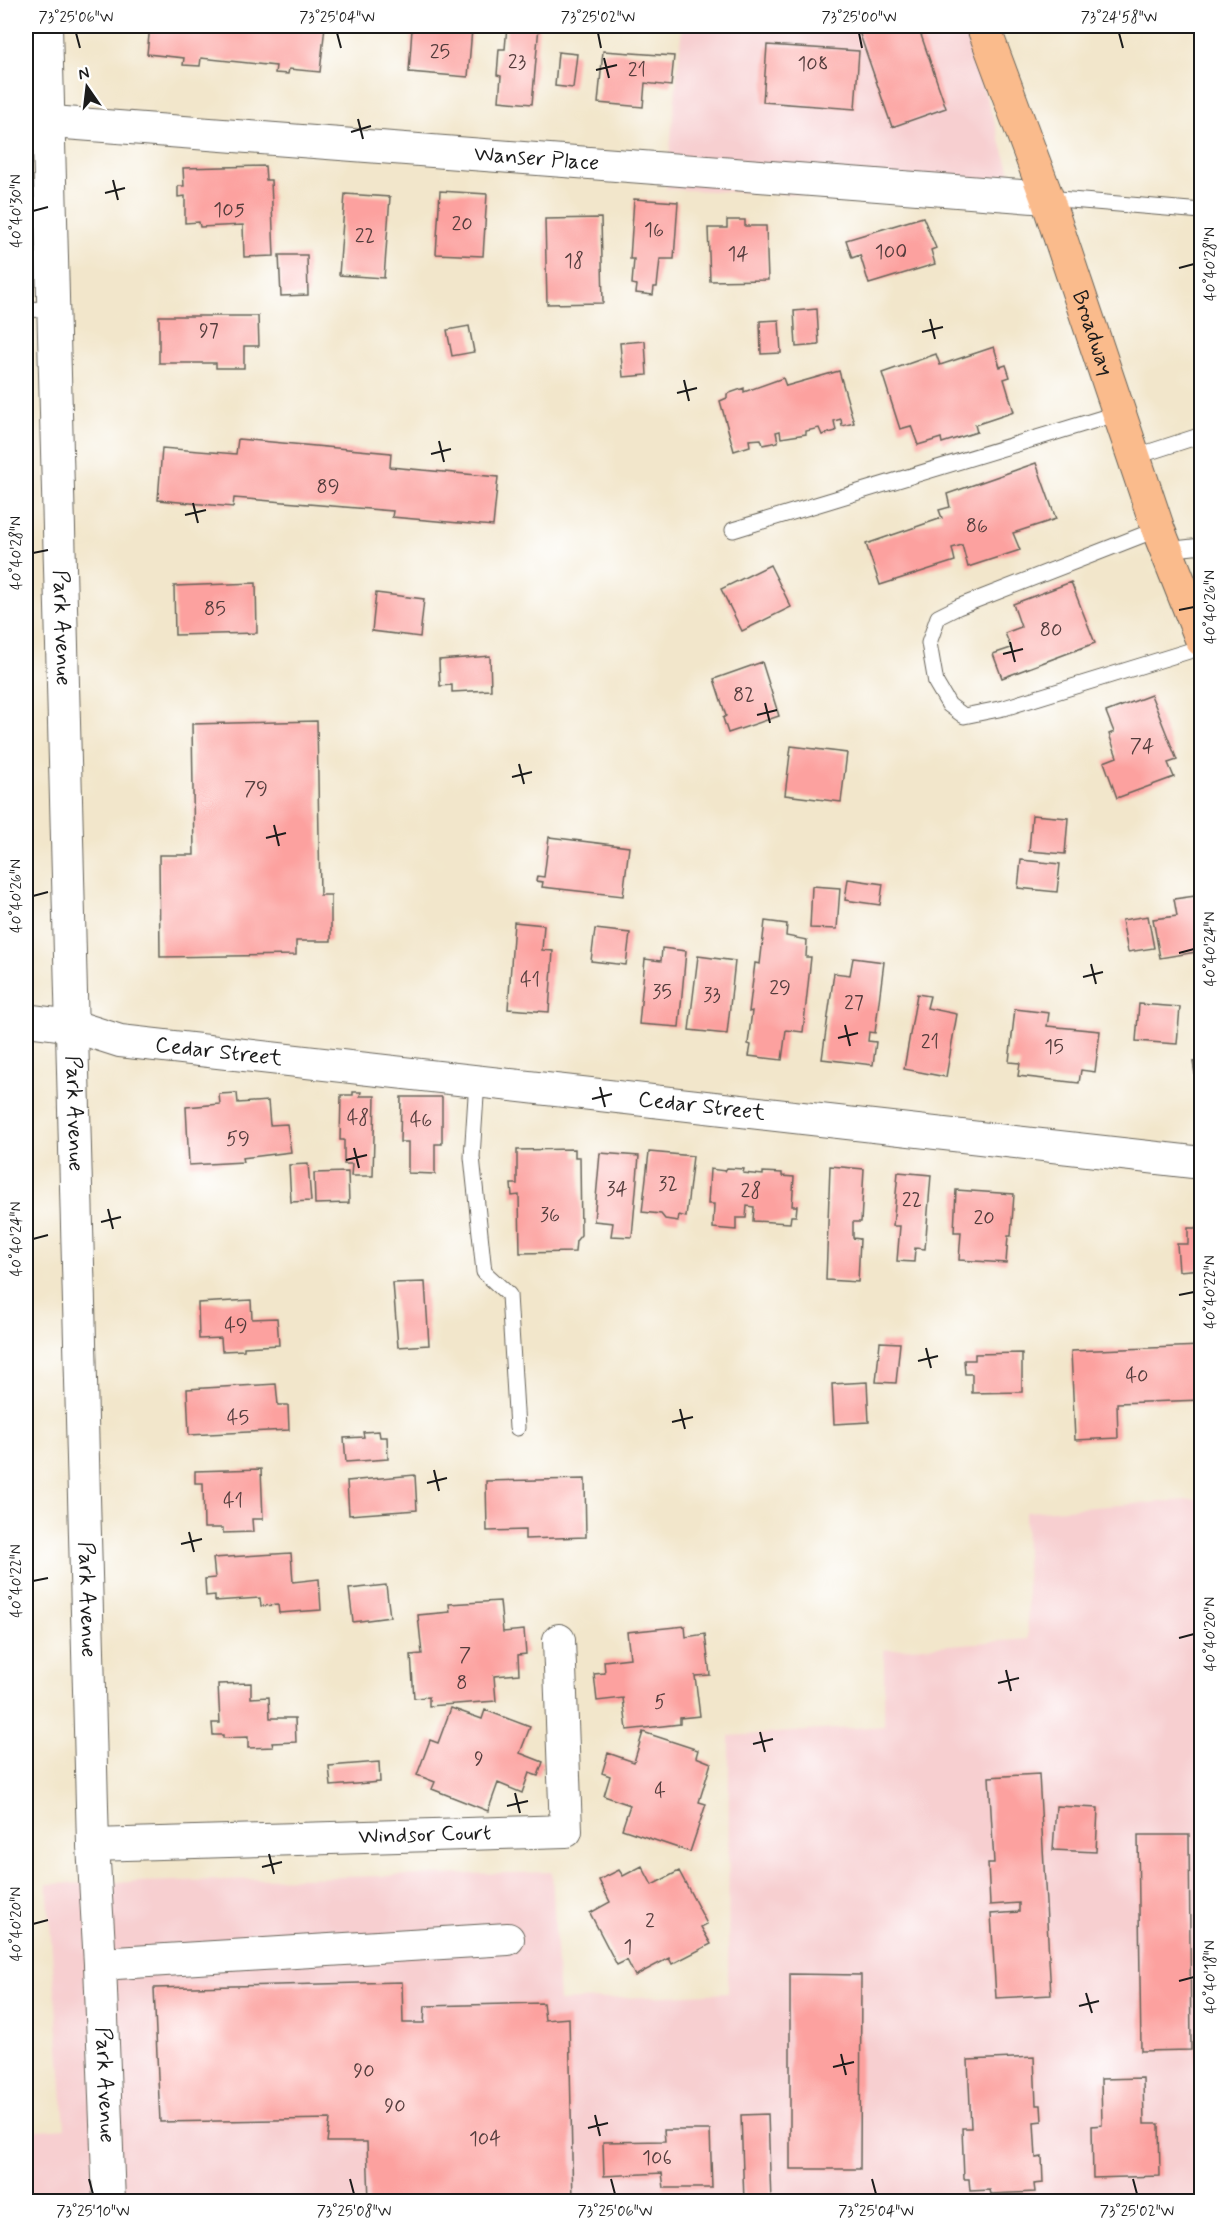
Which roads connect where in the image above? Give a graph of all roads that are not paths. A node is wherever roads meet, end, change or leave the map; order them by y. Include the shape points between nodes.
1 (46, 26) edge
2 (983, 26) edge
3 (38, 121) edge
4 (1047, 198) junction
5 (1202, 211) edge
6 (40, 309) edge
7 (1119, 413) junction
8 (1202, 435) edge
9 (1134, 457) junction
10 (733, 530) dead end
11 (1162, 539) junction
12 (1202, 546) edge
13 (1202, 640) edge
14 (1202, 647) edge
15 (26, 1020) edge
16 (73, 1026) junction
17 (477, 1081) junction
18 (1202, 1163) edge
19 (518, 1428) dead end
20 (559, 1641) dead end
21 (93, 1845) junction
22 (508, 1939) dead end
23 (100, 1964) junction
24 (109, 2202) edge

1 - 3 street, Park Avenue
2 - 4 main road, Broadway
3 - 4 street, Wanser Place
3 - 6 street, Park Avenue
4 - 5 lane
4 - 7 main road, Broadway
6 - 16 street, Park Avenue
7 - 9 main road, Broadway
7 - 10 lane
8 - 9 lane
9 - 11 main road, Broadway
11 - 12 lane
11 - 13 main road, Broadway
11 - 14 lane via 938,617 929,644 936,683 949,705 964,716 1004,708
15 - 16 street, Cedar Street
16 - 17 street, Cedar Street via 120,1041
16 - 21 street, Park Avenue
17 - 18 street, Cedar Street
17 - 19 lane via 472,1157 484,1272 509,1295
20 - 21 street, Windsor Court via 566,1831
21 - 23 street, Park Avenue
22 - 23 street
23 - 24 street, Park Avenue

